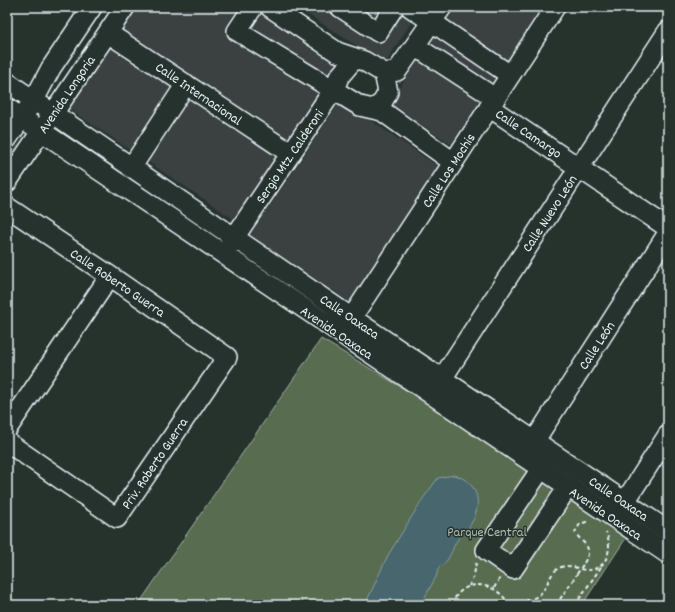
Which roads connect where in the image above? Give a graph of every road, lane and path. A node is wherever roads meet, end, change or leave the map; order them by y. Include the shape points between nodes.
1 (92, 7) edge
2 (125, 7) edge
3 (253, 7) edge
4 (340, 7) edge
5 (394, 7) edge
6 (410, 7) edge
7 (555, 7) edge
8 (274, 8) edge
9 (437, 14) edge
10 (668, 32) edge
11 (108, 33) junction
12 (415, 46) junction
13 (355, 58) junction
14 (384, 73) junction
15 (510, 75) junction
16 (7, 82) edge
17 (186, 84) junction
18 (334, 89) junction
19 (34, 100) junction
20 (492, 102) junction
21 (373, 109) junction
22 (14, 113) edge
23 (52, 114) junction
24 (41, 131) junction
25 (7, 139) edge
26 (290, 153) junction
27 (453, 162) junction
28 (579, 167) junction
29 (131, 168) junction
30 (7, 182) edge
31 (7, 207) edge
32 (668, 228) edge
33 (668, 233) edge
34 (235, 237) junction
35 (223, 254) junction
36 (110, 276) junction
37 (352, 318) junction
38 (340, 334) junction
39 (227, 357) joint
40 (443, 378) junction
41 (430, 396) junction
42 (7, 429) edge
43 (668, 435) edge
44 (535, 440) junction
45 (7, 442) edge
46 (523, 457) junction
47 (541, 468) junction
48 (568, 487) junction
49 (625, 502) junction
50 (595, 522) dead end
51 (608, 523) junction
52 (668, 531) edge
53 (486, 550) junction
54 (668, 554) edge
55 (604, 563) junction
56 (468, 587) junction
57 (452, 605) edge
58 (509, 605) edge
59 (513, 605) edge
60 (556, 605) edge
61 (575, 605) edge

1 - 19 street, Avenida Longoria via 51,68
2 - 11 street, Avenida Longoria
3 - 18 street via 237,31
4 - 5 street via 378,32
6 - 9 street
7 - 15 street, Calle Los Mochis
8 - 13 street via 337,52
9 - 12 street
9 - 15 street
10 - 28 street, Calle Nuevo León
11 - 17 street, Calle Internacional
11 - 23 street, Avenida Longoria
12 - 14 street via 397,71
12 - 20 street, Calle Camargo
13 - 14 street
13 - 18 street, Sergio Mtz. Calderoni via 339,77
14 - 21 street via 388,92 382,104
15 - 20 street, Calle Los Mochis
16 - 19 street
17 - 26 street, Calle Internacional
17 - 29 street
18 - 21 street via 360,106
18 - 26 street, Sergio Mtz. Calderoni
19 - 22 street, Avenida Longoria
19 - 23 street, Calle Oaxaca
20 - 27 street, Calle Los Mochis
20 - 28 street, Calle Camargo
21 - 27 street via 382,111
22 - 24 street, Avenida Oaxaca
22 - 25 street, Avenida Longoria
23 - 24 street, Avenida Longoria
23 - 29 street, Calle Oaxaca
24 - 30 street, Avenida Longoria
24 - 35 street, Avenida Oaxaca
26 - 34 street, Sergio Mtz. Calderoni
27 - 37 street, Calle Los Mochis
28 - 32 street, Calle Camargo
28 - 40 street, Calle Nuevo León
29 - 34 street, Calle Oaxaca
31 - 36 street, Calle Roberto Guerra
33 - 44 street, Calle León
34 - 35 street, Sergio Mtz. Calderoni
34 - 37 street, Calle Oaxaca
35 - 38 street, Avenida Oaxaca
36 - 39 street, Calle Roberto Guerra
36 - 42 street
37 - 38 street, Calle Los Mochis
37 - 40 street, Calle Oaxaca
38 - 41 street, Avenida Oaxaca
39 - 45 street, Priv. Roberto Guerra via 117,518
40 - 41 street, Calle Nuevo León
40 - 44 street, Calle Oaxaca
41 - 46 street, Avenida Oaxaca
43 - 49 street
44 - 46 street, Calle León
44 - 49 street, Calle Oaxaca
46 - 47 street, Avenida Oaxaca
47 - 48 street, Avenida Oaxaca
47 - 53 street
48 - 51 street, Avenida Oaxaca
48 - 53 street via 514,569
49 - 51 street
49 - 52 street, Calle Oaxaca
50 - 60 path, bridge via 584,521 577,527 575,532 588,547 588,556
51 - 54 street, Avenida Oaxaca
51 - 55 path via 610,550
53 - 56 path via 476,563 474,576
55 - 59 path via 587,570 560,567 538,595
55 - 61 path
56 - 57 path via 459,593
56 - 58 path via 488,586 505,597

